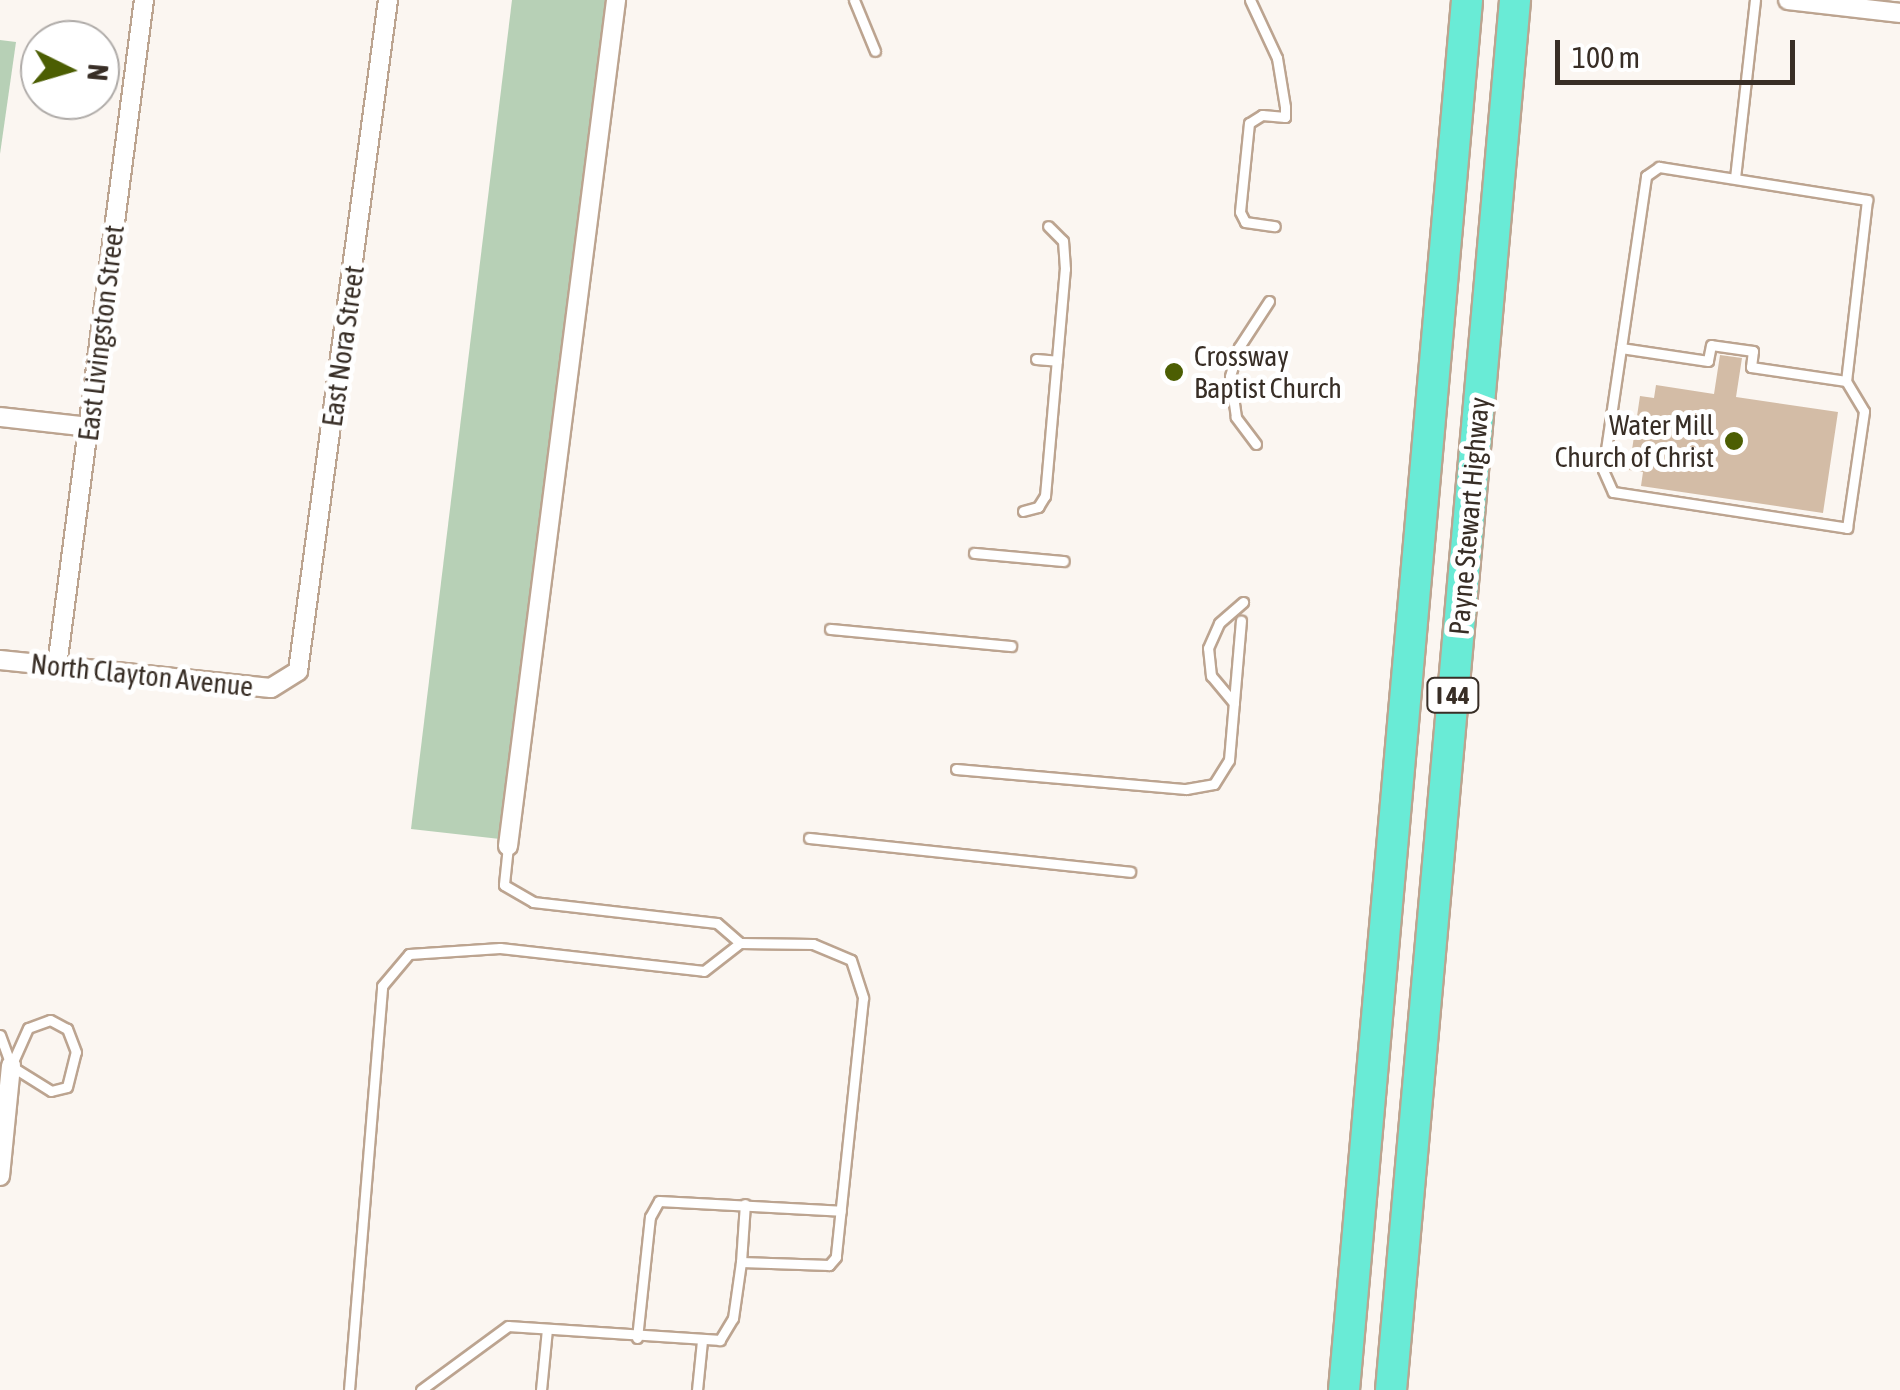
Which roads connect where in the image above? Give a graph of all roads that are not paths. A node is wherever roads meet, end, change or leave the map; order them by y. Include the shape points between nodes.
1 (144, 0) edge
2 (388, 0) edge
3 (616, 0) edge
4 (854, 0) edge
5 (1250, 0) edge
6 (1467, 0) edge
7 (1514, 0) edge
8 (1755, 0) edge
9 (1788, 0) edge
10 (1900, 13) edge
11 (875, 51) dead end
12 (1735, 178) junction
13 (1048, 226) dead end
14 (1275, 226) dead end
15 (1269, 301) dead end
16 (1621, 348) junction
17 (1036, 359) dead end
18 (1057, 361) junction
19 (1846, 382) junction
20 (0, 417) edge
21 (89, 427) junction
22 (1256, 444) dead end
23 (1022, 511) dead end
24 (974, 553) dead end
25 (1064, 561) dead end
26 (1242, 602) dead end
27 (1241, 621) dead end
28 (830, 629) dead end
29 (1011, 646) dead end
30 (0, 660) edge
31 (57, 666) junction
32 (284, 685) joint
33 (1234, 703) junction
34 (956, 769) dead end
35 (809, 838) dead end
36 (508, 846) joint
37 (1130, 872) dead end
38 (740, 943) junction
39 (0, 1035) edge
40 (6, 1067) edge
41 (0, 1176) edge
42 (745, 1204) junction
43 (841, 1211) junction
44 (741, 1262) junction
45 (548, 1329) junction
46 (636, 1338) junction
47 (702, 1341) junction
48 (349, 1390) edge
49 (422, 1390) edge
50 (541, 1390) edge
51 (697, 1390) edge
52 (1344, 1390) edge
53 (1391, 1390) edge

1 - 21 street, East Livingston Street
2 - 32 street, East Nora Street via 300,666
3 - 36 street
4 - 11 lane
5 - 14 lane via 1277,58 1284,118 1252,120 1242,220
6 - 52 highway, Payne Stewart Highway / I 44
7 - 53 highway, Payne Stewart Highway / I 44
8 - 12 lane
9 - 10 street
12 - 16 lane via 1660,167 1647,173
12 - 19 lane via 1869,202
13 - 18 lane via 1058,232 1065,253
15 - 22 lane via 1239,347 1230,376 1236,418
16 - 19 lane via 1713,363 1710,344 1753,351 1746,367
16 - 19 lane via 1602,470 1613,492 1847,528 1864,410
17 - 18 lane
18 - 23 lane via 1045,496 1038,507
20 - 21 street
21 - 31 street, East Livingston Street
24 - 25 lane
26 - 33 lane via 1219,623 1208,648 1211,676
27 - 33 lane
28 - 29 lane
30 - 31 street, North Clayton Avenue
31 - 32 street, North Clayton Avenue
33 - 34 lane via 1227,770 1204,787
35 - 37 lane
36 - 38 lane via 504,885 533,902 717,923
38 - 43 lane via 813,944 839,952 858,973 863,998
38 - 48 lane via 704,970 500,948 408,954 382,986
39 - 40 lane
40 - 40 lane via 28,1028 50,1020 67,1029 76,1052 66,1087 51,1091
40 - 41 street
42 - 43 lane
42 - 44 lane
42 - 46 lane via 674,1198 653,1206
43 - 44 lane via 829,1266
44 - 47 lane via 729,1330 720,1340
45 - 46 lane
45 - 49 lane via 508,1326
45 - 50 lane
46 - 47 lane
47 - 51 lane

